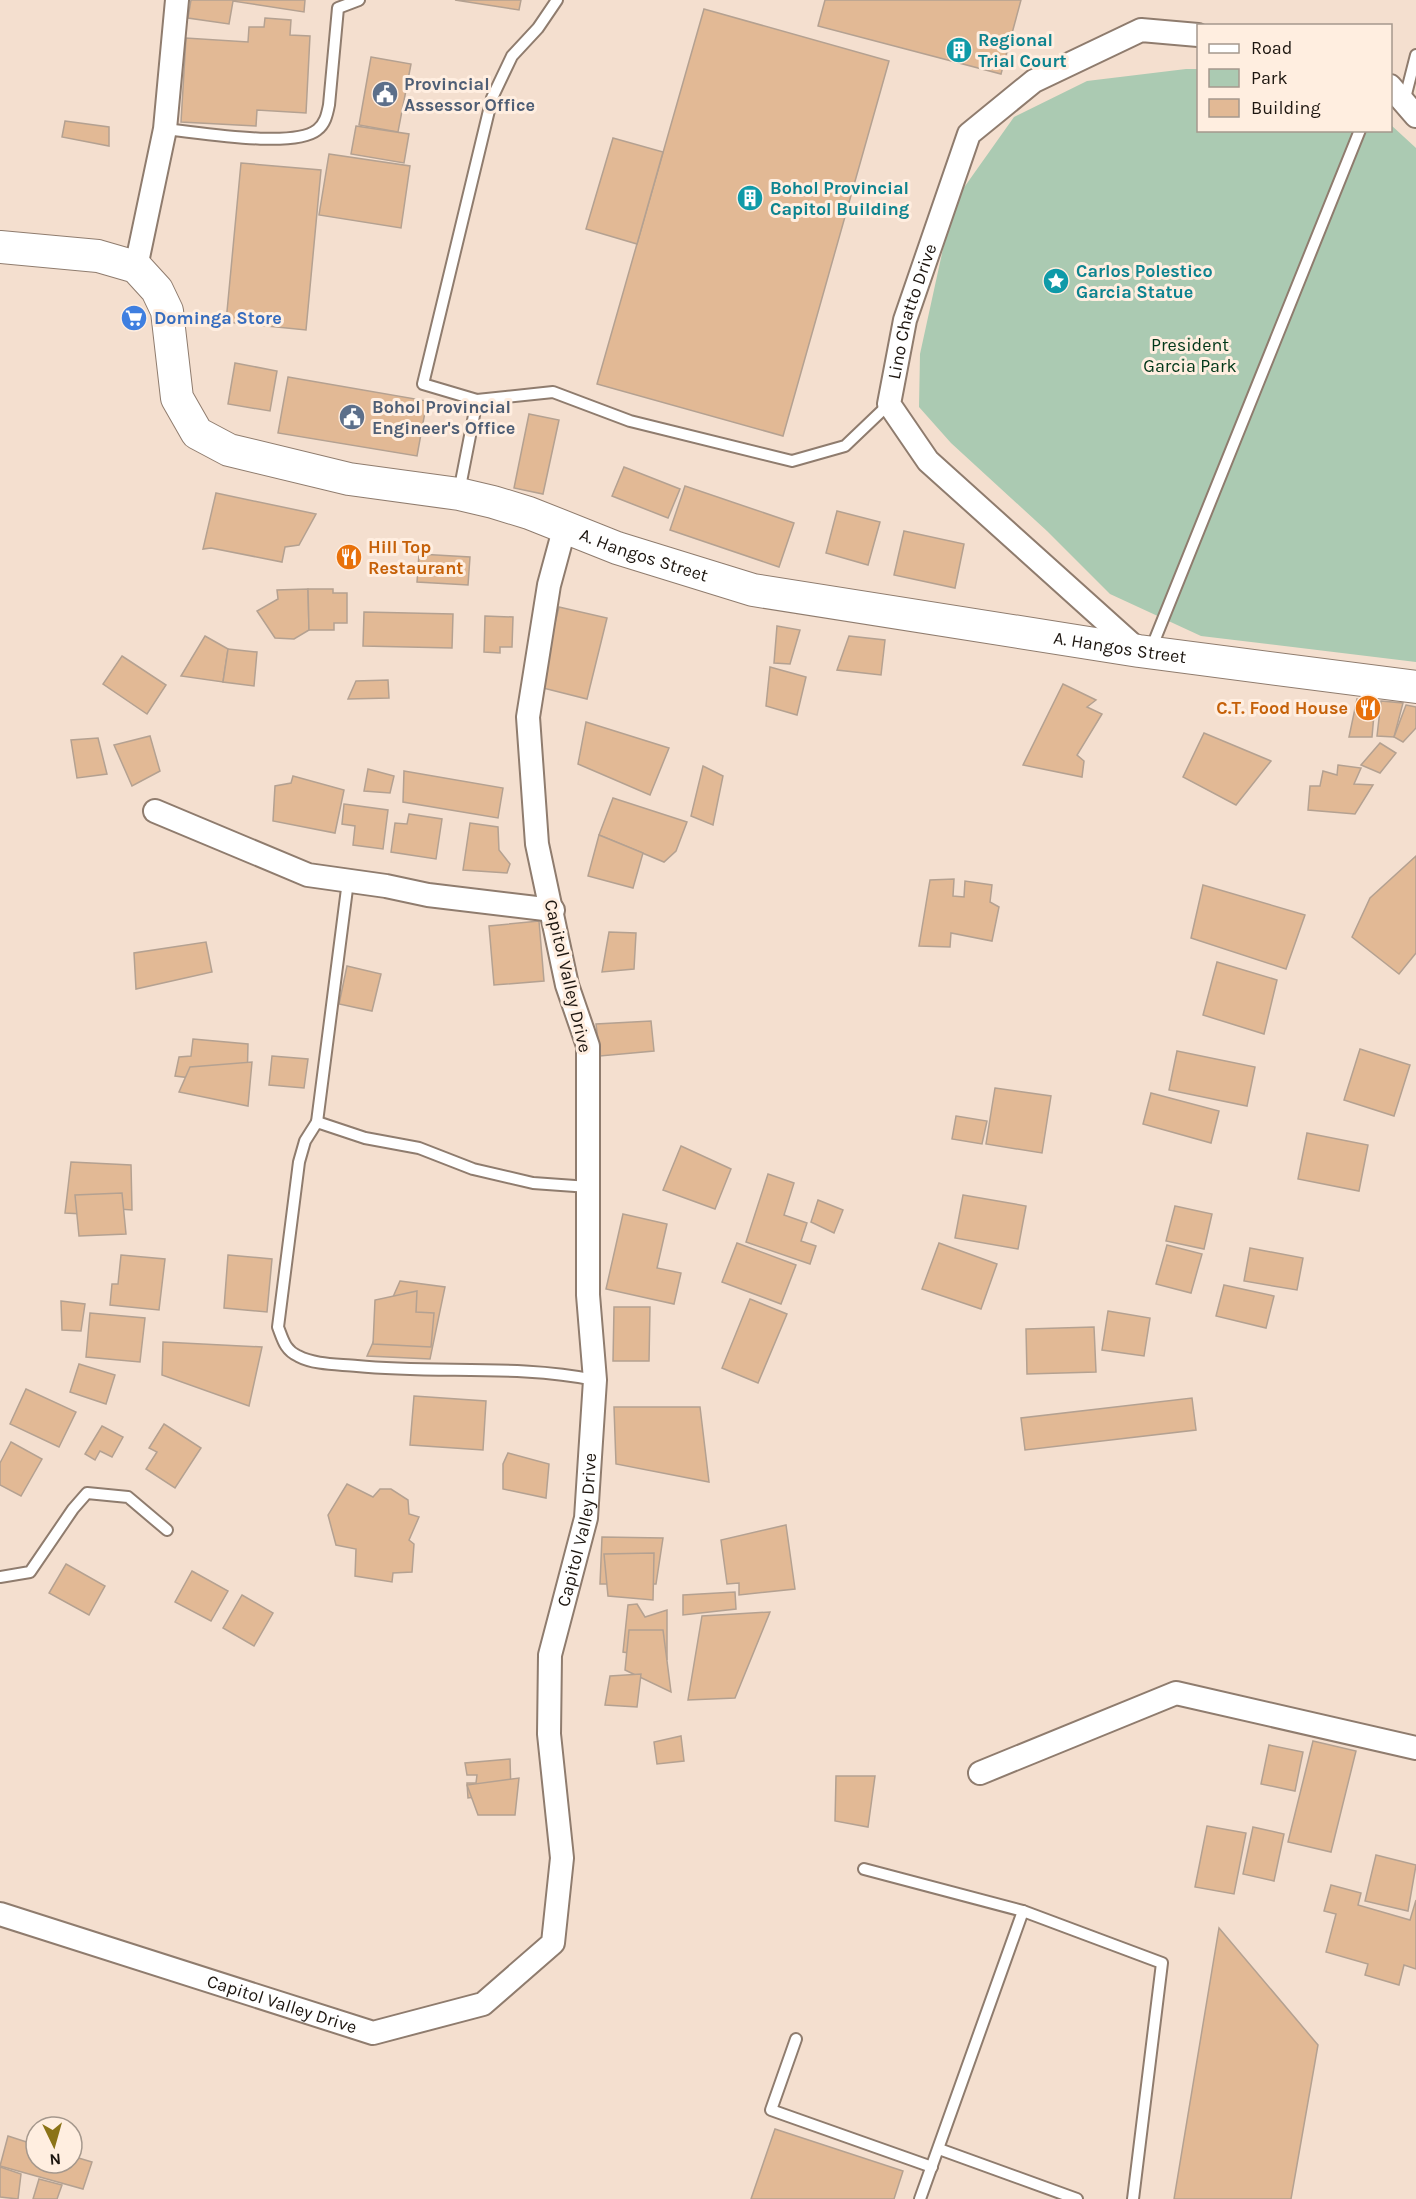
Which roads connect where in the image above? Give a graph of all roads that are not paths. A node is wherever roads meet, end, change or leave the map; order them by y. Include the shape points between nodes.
1 (177, 0) edge
2 (358, 0) edge
3 (557, 0) edge
4 (1197, 35) edge
5 (1416, 55) edge
6 (1404, 102) edge
7 (165, 129) junction
8 (1359, 132) edge
9 (0, 247) edge
10 (136, 267) junction
11 (477, 400) junction
12 (890, 404) junction
13 (459, 494) junction
14 (565, 526) junction
15 (1144, 651) junction
16 (1416, 687) edge
17 (155, 811) dead end
18 (348, 881) junction
19 (553, 910) junction
20 (317, 1122) junction
21 (589, 1188) junction
22 (595, 1380) junction
23 (167, 1530) dead end
24 (0, 1577) edge
25 (1416, 1748) edge
26 (980, 1773) dead end
27 (864, 1869) dead end
28 (1023, 1911) junction
29 (0, 1914) edge
30 (796, 2038) dead end
31 (939, 2149) junction
32 (932, 2167) junction
33 (920, 2199) edge
34 (1077, 2199) edge
35 (1133, 2199) edge

1 - 7 street
2 - 7 lane via 338,8 329,105 326,120 317,131 277,140
3 - 11 lane via 512,56 492,98 423,384
4 - 12 street, Lino Chatto Drive via 1141,30 1034,81 969,134 905,320
5 - 6 lane
7 - 10 street
8 - 15 lane
9 - 10 street via 98,256
10 - 13 street, A. Hangos Street via 157,290 166,311 177,398 197,433 229,450 282,464 349,479
11 - 12 lane via 552,392 630,421 792,461 845,446
11 - 13 lane
12 - 15 street, Lino Chatto Drive via 928,460
13 - 14 street, A. Hangos Street
14 - 15 street, A. Hangos Street via 617,548 753,590
14 - 19 street, Capitol Valley Drive via 549,585 528,717 537,844
15 - 16 street, A. Hangos Street
17 - 18 street via 308,875
18 - 19 street
18 - 20 lane
19 - 21 street, Capitol Valley Drive via 567,985 588,1046
20 - 21 lane via 365,1138 419,1148 473,1169 533,1182
20 - 22 lane via 302,1152 293,1209 278,1327 288,1350 317,1362 393,1370 555,1372
21 - 22 street, Capitol Valley Drive via 588,1295
22 - 29 street, Capitol Valley Drive via 586,1518 550,1656 549,1734 562,1858 553,1943 483,2004 373,2033
23 - 24 lane via 128,1497 87,1493 30,1572
25 - 26 street via 1176,1693
27 - 28 lane
28 - 31 lane
28 - 35 lane via 1162,1963
30 - 32 lane via 771,2110
31 - 32 lane
31 - 34 lane
32 - 33 lane

